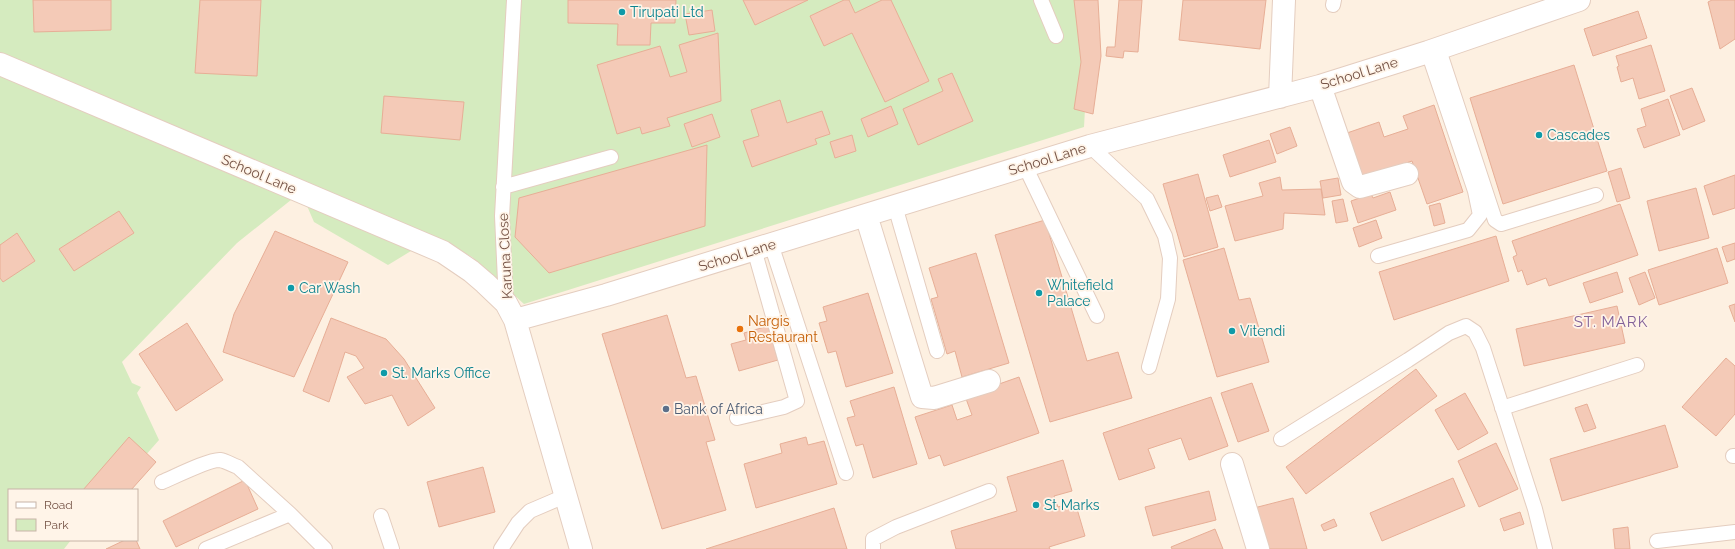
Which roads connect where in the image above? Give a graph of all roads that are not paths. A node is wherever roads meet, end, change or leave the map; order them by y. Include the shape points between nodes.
1 (514, 0) edge
2 (1041, 0) edge
3 (1284, 0) edge
4 (1579, 0) edge
5 (1056, 36) dead end
6 (1433, 49) junction
7 (3, 70) edge
8 (1320, 86) junction
9 (1280, 97) junction
10 (1090, 146) junction
11 (611, 157) dead end
12 (1025, 166) junction
13 (1407, 174) dead end
14 (503, 188) junction
15 (1596, 195) dead end
16 (895, 206) junction
17 (866, 215) junction
18 (762, 247) junction
19 (1378, 256) dead end
20 (510, 312) junction
21 (1097, 316) dead end
22 (937, 351) dead end
23 (1637, 365) dead end
24 (1149, 367) dead end
25 (989, 381) dead end
26 (1502, 408) junction
27 (737, 418) dead end
28 (1282, 439) dead end
29 (1232, 464) dead end
30 (846, 473) dead end
31 (162, 482) dead end
32 (989, 492) dead end
33 (565, 496) junction
34 (290, 514) junction
35 (381, 516) dead end
36 (1735, 532) edge
37 (1657, 541) dead end
38 (206, 549) edge
39 (325, 549) edge
40 (392, 549) edge
41 (501, 549) edge
42 (581, 549) edge
43 (873, 549) edge
44 (1258, 549) edge
45 (1545, 549) edge

1 - 14 lane, Karuna Close
2 - 5 lane
3 - 9 street
4 - 6 street, School Lane
6 - 8 street, School Lane
6 - 15 lane via 1495,220 1501,224
6 - 19 lane via 1480,215 1468,230
7 - 20 street, School Lane via 443,252 471,271
8 - 9 street, School Lane
8 - 13 street via 1353,182 1360,187
9 - 10 street, School Lane
10 - 12 street, School Lane
10 - 24 lane via 1147,199 1165,236 1170,258 1168,299
11 - 14 lane
12 - 16 street, School Lane
12 - 21 lane
14 - 20 lane, Karuna Close via 502,216
16 - 17 street, School Lane
16 - 22 lane
17 - 18 street, School Lane
17 - 25 street via 922,397 934,398
18 - 20 street, School Lane via 606,295
18 - 27 lane via 797,402
18 - 30 lane
20 - 33 street, Karuna Close
23 - 26 lane
26 - 28 lane via 1483,348 1475,332 1466,326 1449,332
26 - 45 lane via 1535,509
29 - 44 street
31 - 34 lane via 219,460 238,467
32 - 43 lane via 896,527 873,539
33 - 41 lane via 530,511 518,523
33 - 42 street, Karuna Close
34 - 38 lane
34 - 39 lane
35 - 40 lane
36 - 37 lane

